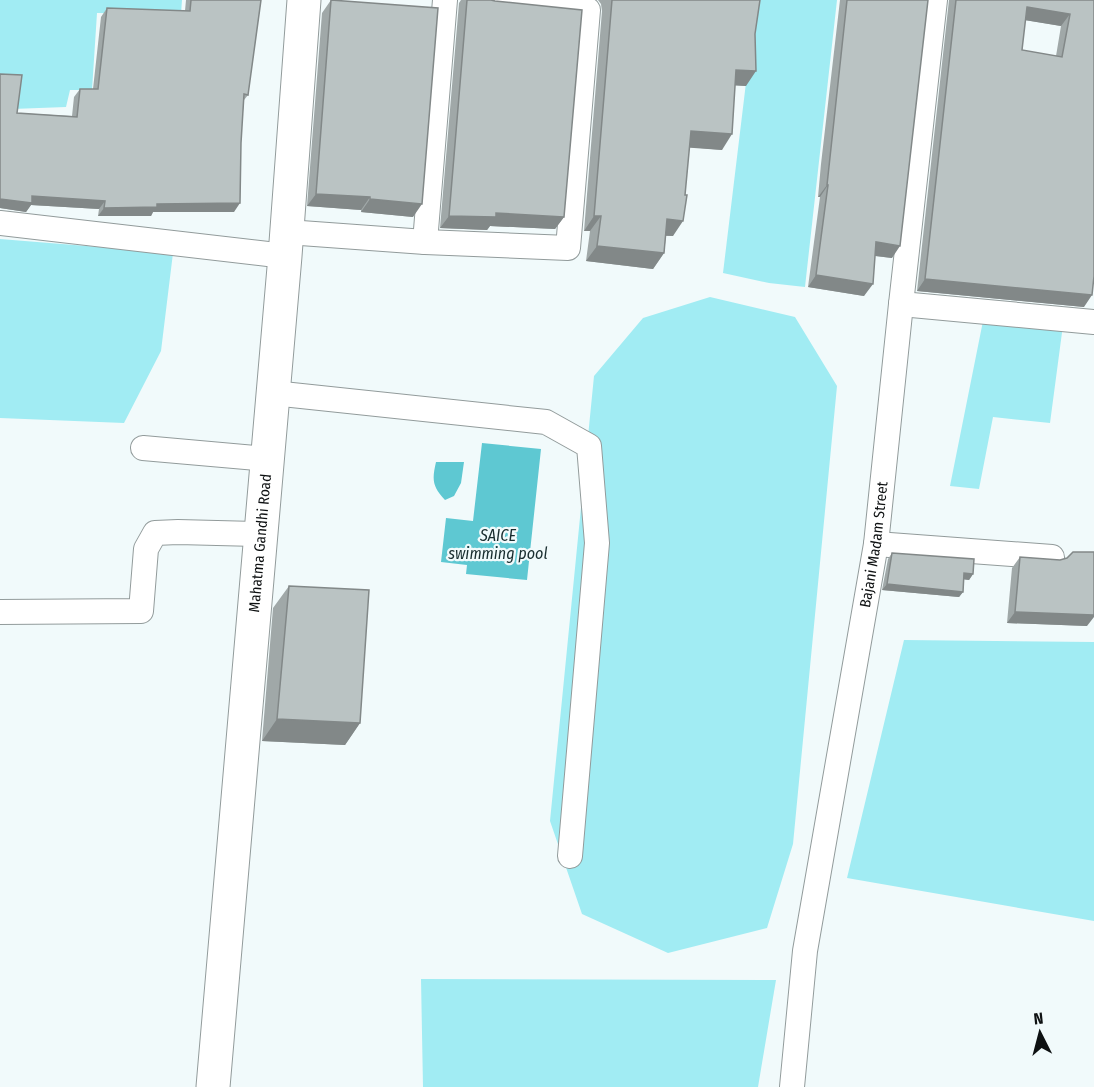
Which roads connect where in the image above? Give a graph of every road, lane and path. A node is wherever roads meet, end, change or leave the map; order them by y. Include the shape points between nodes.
1 (304, 0) edge
2 (445, 0) edge
3 (487, 0) edge
4 (935, 0) edge
5 (0, 223) edge
6 (425, 242) junction
7 (286, 244) junction
8 (900, 304) junction
9 (1094, 322) edge
10 (273, 393) junction
11 (143, 448) dead end
12 (268, 459) junction
13 (261, 534) junction
14 (876, 544) junction
15 (1052, 557) edge
16 (0, 612) edge
17 (570, 856) dead end
18 (213, 1087) edge
19 (792, 1087) edge

1 - 7 main road, Mahatma Gandhi Road
2 - 6 street
3 - 6 street via 588,10 568,248
4 - 8 street, Bajani Madam Street
5 - 7 street
6 - 7 street
7 - 10 main road, Mahatma Gandhi Road
8 - 9 street
8 - 14 street, Bajani Madam Street
10 - 12 main road, Mahatma Gandhi Road
10 - 17 street via 546,422 589,446 597,543
11 - 12 street
12 - 13 main road, Mahatma Gandhi Road
13 - 16 street via 155,533 146,549 141,612
13 - 18 main road, Mahatma Gandhi Road
14 - 15 street
14 - 19 street, Bajani Madam Street via 805,951

